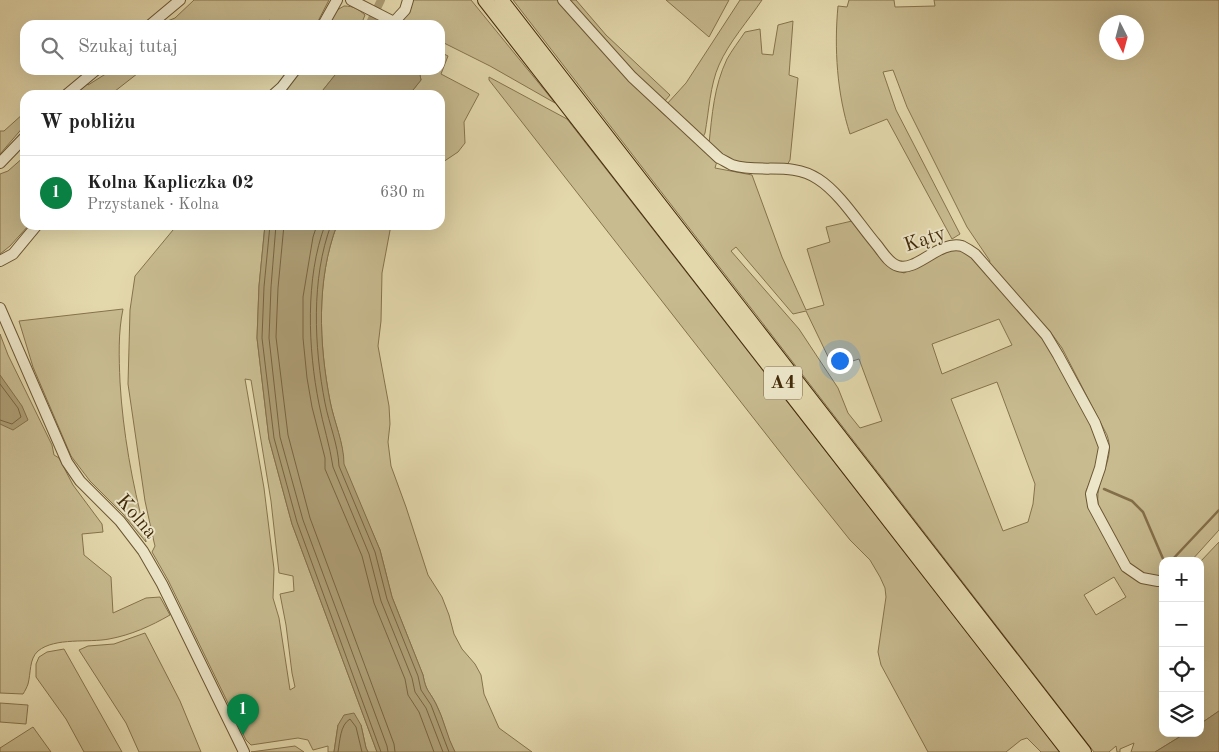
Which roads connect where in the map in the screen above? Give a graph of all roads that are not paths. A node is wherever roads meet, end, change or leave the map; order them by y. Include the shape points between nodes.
1 (180, 0) edge
2 (337, 0) edge
3 (351, 0) edge
4 (408, 0) edge
5 (485, 0) edge
6 (501, 0) edge
7 (562, 0) edge
8 (156, 20) edge
9 (326, 20) edge
10 (390, 20) edge
11 (396, 20) edge
12 (90, 75) edge
13 (291, 75) edge
14 (72, 90) edge
15 (279, 90) edge
16 (20, 142) edge
17 (0, 163) edge
18 (33, 230) edge
19 (0, 261) edge
20 (0, 308) edge
21 (1158, 581) dead end
22 (244, 752) edge
23 (1069, 752) edge
24 (1084, 752) edge

1 - 8 street
2 - 9 street
3 - 10 street
4 - 11 street via 405,10
5 - 23 highway, A4
6 - 24 highway, A4
7 - 21 street, Kąty via 632,77 719,158 732,165 781,168 817,178 841,199 884,255 898,266 908,266 951,246 961,246 975,254 1046,335 1058,355 1095,422 1104,446 1091,494 1093,506 1126,567 1142,578
12 - 14 street
13 - 15 street
16 - 17 street
18 - 19 street via 12,254
20 - 22 street, Kolna via 67,462 143,551

